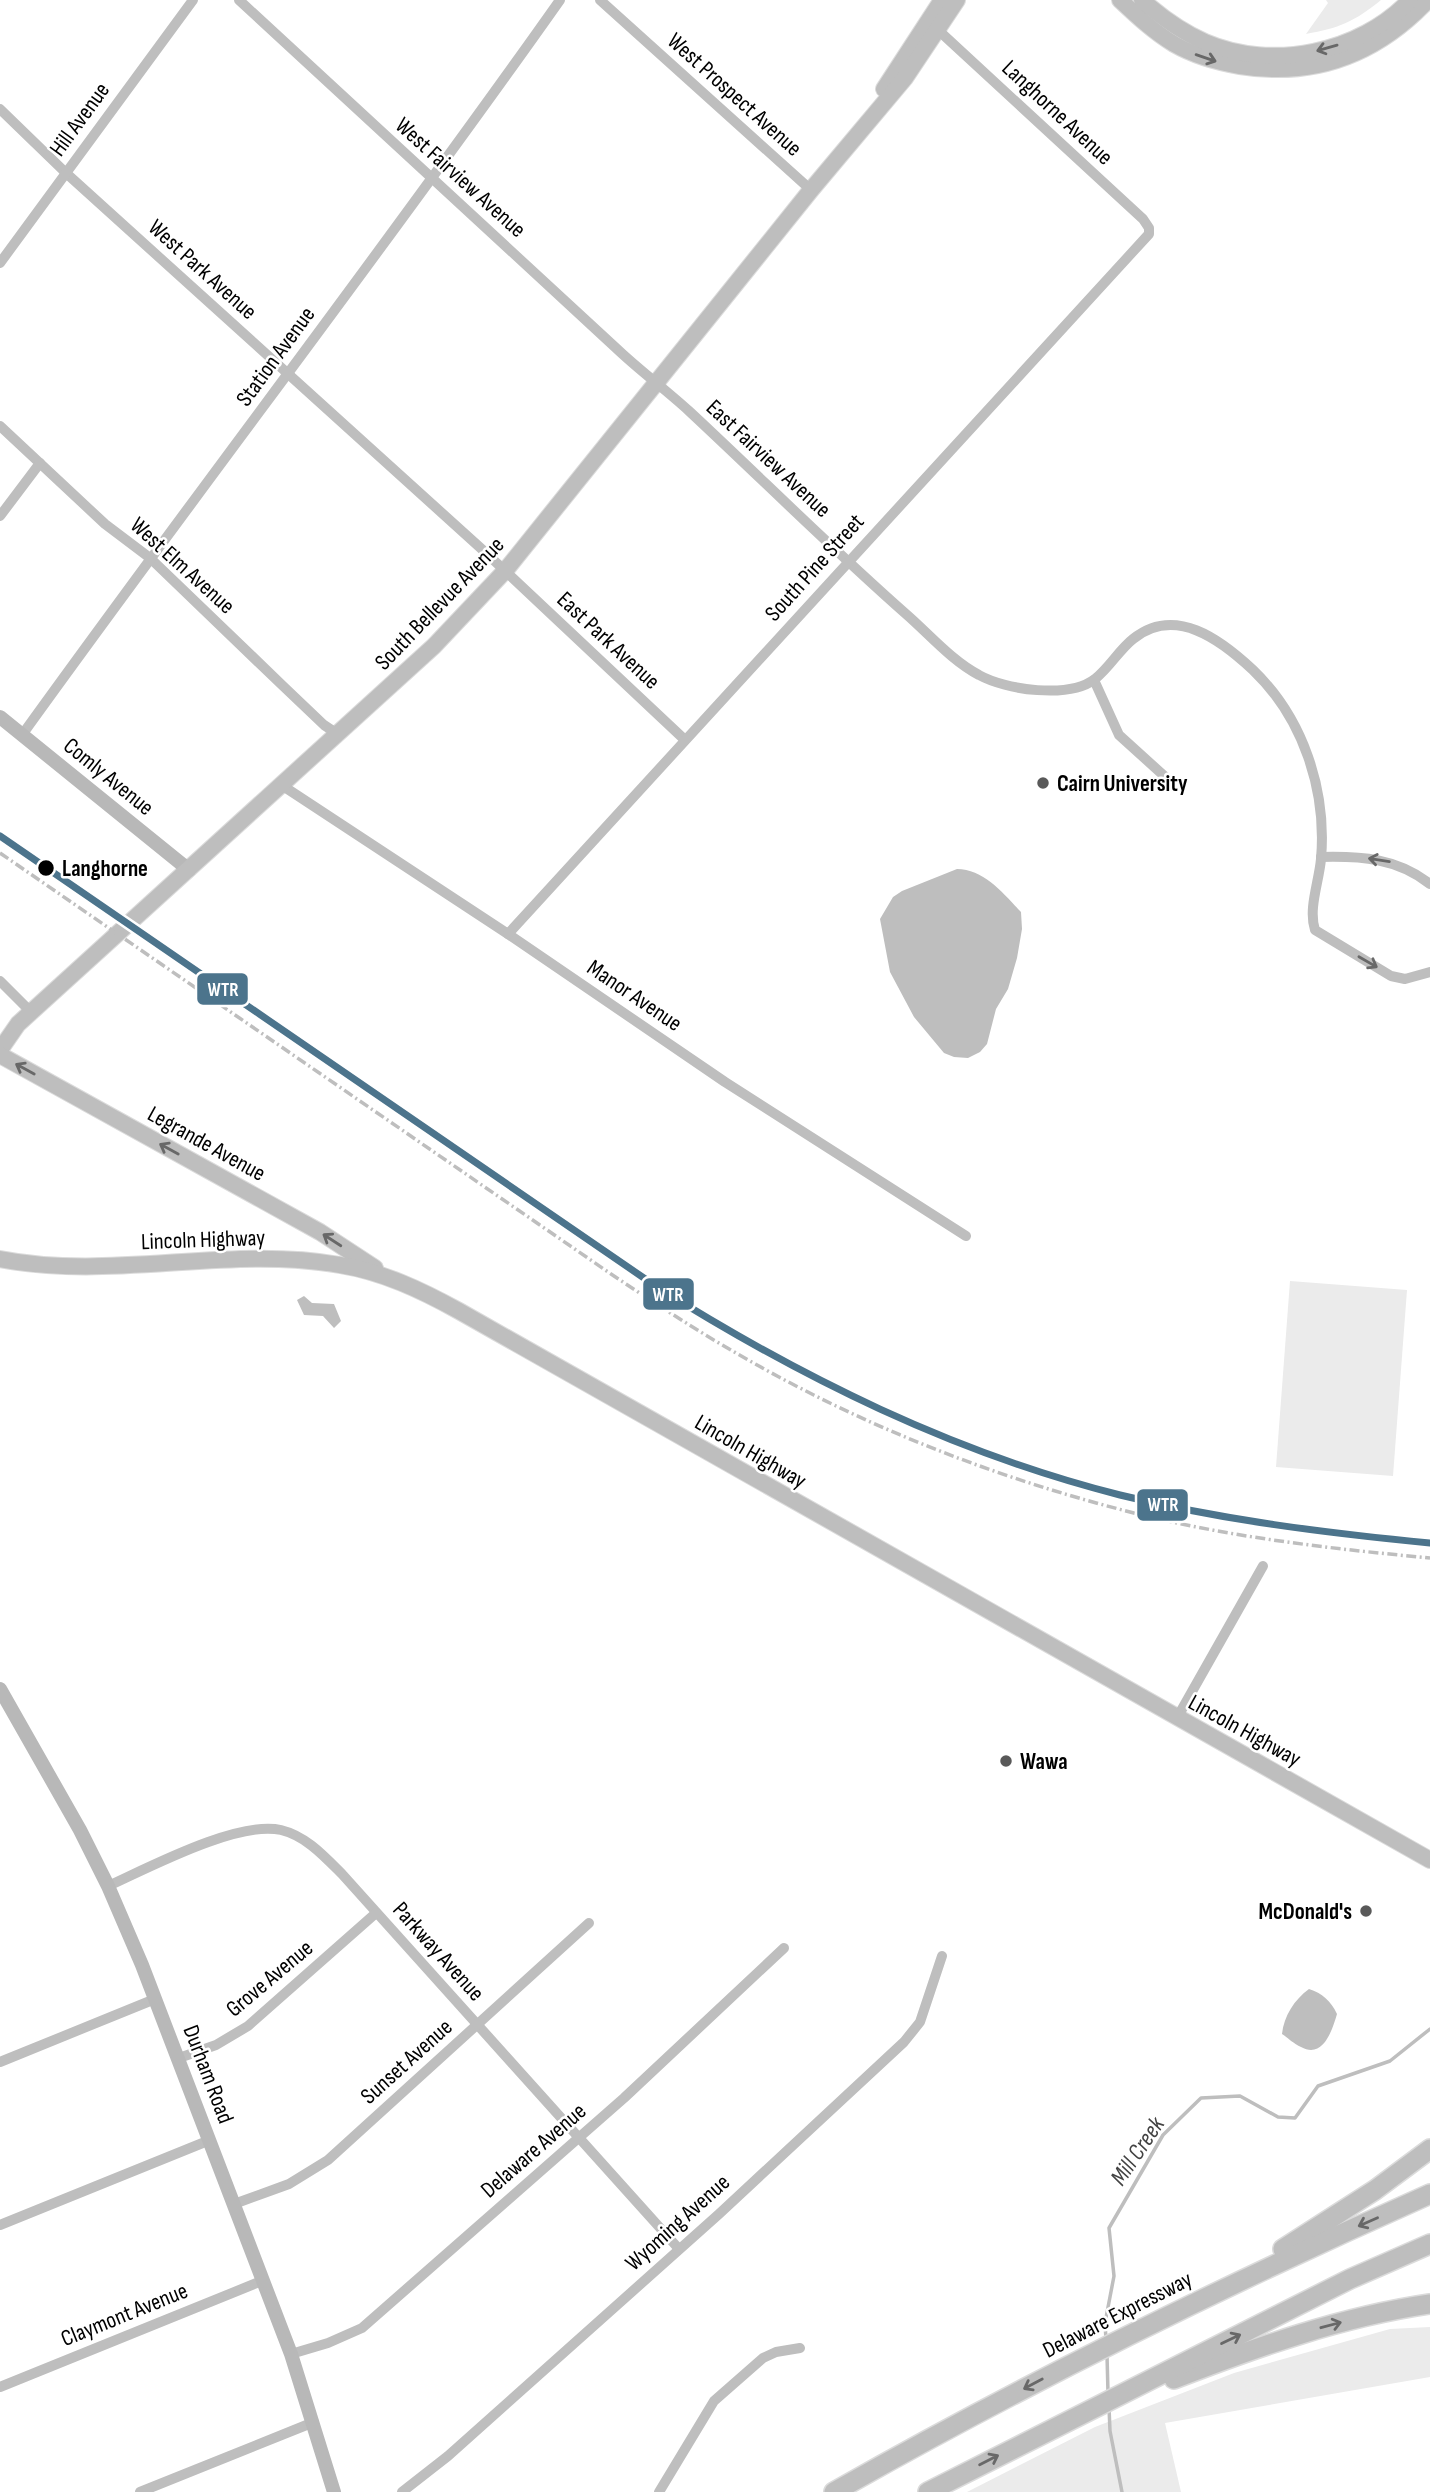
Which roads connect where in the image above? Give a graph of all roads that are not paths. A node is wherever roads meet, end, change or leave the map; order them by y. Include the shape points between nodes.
1 (192, 0) edge
2 (239, 0) edge
3 (560, 0) edge
4 (600, 0) edge
5 (943, 0) edge
6 (957, 0) edge
7 (1120, 0) edge
8 (1142, 0) edge
9 (1410, 0) edge
10 (1429, 0) edge
11 (937, 29) junction
12 (0, 109) edge
13 (857, 134) junction
14 (66, 173) junction
15 (431, 179) junction
16 (811, 190) junction
17 (1149, 228) joint
18 (0, 263) edge
19 (288, 375) junction
20 (656, 383) junction
21 (0, 426) edge
22 (40, 463) junction
23 (0, 516) edge
24 (150, 558) junction
25 (850, 562) junction
26 (505, 571) junction
27 (1094, 680) junction
28 (0, 717) edge
29 (339, 735) junction
30 (22, 736) junction
31 (685, 740) junction
32 (1172, 783) dead end
33 (283, 786) junction
34 (1321, 857) junction
35 (189, 870) junction
36 (1430, 884) edge
37 (508, 934) junction
38 (1430, 972) edge
39 (0, 981) edge
40 (31, 1012) junction
41 (0, 1053) edge
42 (966, 1236) dead end
43 (0, 1259) edge
44 (389, 1277) junction
45 (1264, 1566) dead end
46 (0, 1689) edge
47 (1177, 1718) junction
48 (1430, 1860) edge
49 (108, 1886) junction
50 (376, 1913) junction
51 (589, 1923) dead end
52 (784, 1948) dead end
53 (942, 1956) dead end
54 (155, 1999) junction
55 (478, 2025) junction
56 (179, 2058) junction
57 (0, 2061) edge
58 (578, 2138) junction
59 (210, 2140) junction
60 (1430, 2149) edge
61 (1430, 2194) edge
62 (234, 2203) junction
63 (0, 2225) edge
64 (1430, 2244) edge
65 (679, 2249) junction
66 (264, 2280) junction
67 (1214, 2293) junction
68 (1430, 2304) edge
69 (800, 2348) dead end
70 (291, 2354) junction
71 (0, 2387) edge
72 (1127, 2394) junction
73 (314, 2422) junction
74 (140, 2492) edge
75 (334, 2492) edge
76 (402, 2492) edge
77 (659, 2492) edge
78 (834, 2492) edge
79 (928, 2492) edge

1 - 14 street, Hill Avenue
2 - 15 street, West Fairview Avenue
3 - 15 street, Station Avenue
4 - 16 street, West Prospect Avenue
5 - 13 main road, South Bellevue Avenue
6 - 11 main road, South Bellevue Avenue
7 -> 10 main road via 1147,25 1195,55 1280,71 1329,62 1370,46
9 -> 8 main road via 1356,38 1314,52 1286,55 1231,51 1205,42
11 - 13 main road, South Bellevue Avenue via 905,78
11 - 17 street, Langhorne Avenue
12 - 14 street, West Park Avenue
13 - 16 main road, South Bellevue Avenue
14 - 18 street, Hill Avenue
14 - 19 street, West Park Avenue
15 - 19 street, Station Avenue
15 - 20 street, West Fairview Avenue
16 - 20 main road, South Bellevue Avenue
17 - 25 street, South Pine Street via 1145,240
19 - 24 street, Station Avenue
19 - 26 street, West Park Avenue
20 - 25 street, East Fairview Avenue
20 - 26 main road, South Bellevue Avenue
21 - 22 street, West Elm Avenue
22 - 23 street
22 - 24 street, West Elm Avenue via 104,524
24 - 29 street, West Elm Avenue
24 - 30 street, Station Avenue
25 - 27 street, East Fairview Avenue via 977,675 1042,690 1083,687
25 - 31 street, South Pine Street
26 - 29 main road, South Bellevue Avenue
26 - 31 street, East Park Avenue
27 - 32 street via 1119,735
27 - 34 street, East Fairview Avenue via 1135,637 1149,629 1181,625 1225,645 1280,701 1297,729 1317,787
28 - 30 main road, Comly Avenue
29 - 33 main road, South Bellevue Avenue
30 - 35 main road, Comly Avenue
31 - 37 street, South Pine Street
33 - 35 main road, South Bellevue Avenue
33 - 37 street, Manor Avenue
36 -> 34 street via 1391,862
34 -> 38 street, East Fairview Avenue via 1312,926 1391,976 1405,979
35 - 40 main road, South Bellevue Avenue
37 - 42 street, Manor Avenue via 725,1082
39 - 40 street
40 - 41 main road, South Bellevue Avenue via 10,1033
44 -> 41 main road, Legrande Avenue via 320,1232
43 - 44 main road, Lincoln Highway via 83,1267 287,1259
44 - 47 main road, Lincoln Highway via 459,1311
45 - 47 street
46 - 49 main road, Durham Road
47 - 48 main road, Lincoln Highway
49 - 50 street, Parkway Avenue via 235,1833 271,1828 303,1840 323,1854
49 - 54 main road, Durham Road
50 - 55 street, Parkway Avenue
50 - 56 street, Grove Avenue via 248,2026 216,2045
51 - 55 street, Sunset Avenue
52 - 58 street, Delaware Avenue
53 - 65 street, Wyoming Avenue via 912,2033
54 - 56 main road, Durham Road
54 - 57 street
55 - 58 street, Parkway Avenue
55 - 62 street, Sunset Avenue via 328,2160 289,2184
56 - 59 main road, Durham Road
58 - 65 street, Parkway Avenue
58 - 70 street, Delaware Avenue via 362,2328
59 - 62 main road, Durham Road
59 - 63 street
60 - 67 highway via 1375,2190
61 -> 67 highway, Delaware Expressway
62 - 66 main road, Durham Road
72 -> 64 highway via 1350,2279
65 - 76 street, Wyoming Avenue
66 - 70 main road, Durham Road
66 - 71 street, Claymont Avenue
67 -> 78 highway, Delaware Expressway
72 -> 68 highway via 1298,2334
69 - 77 street via 763,2358 713,2401
70 - 73 main road, Durham Road
79 -> 72 highway
73 - 74 street
73 - 75 main road, Durham Road

